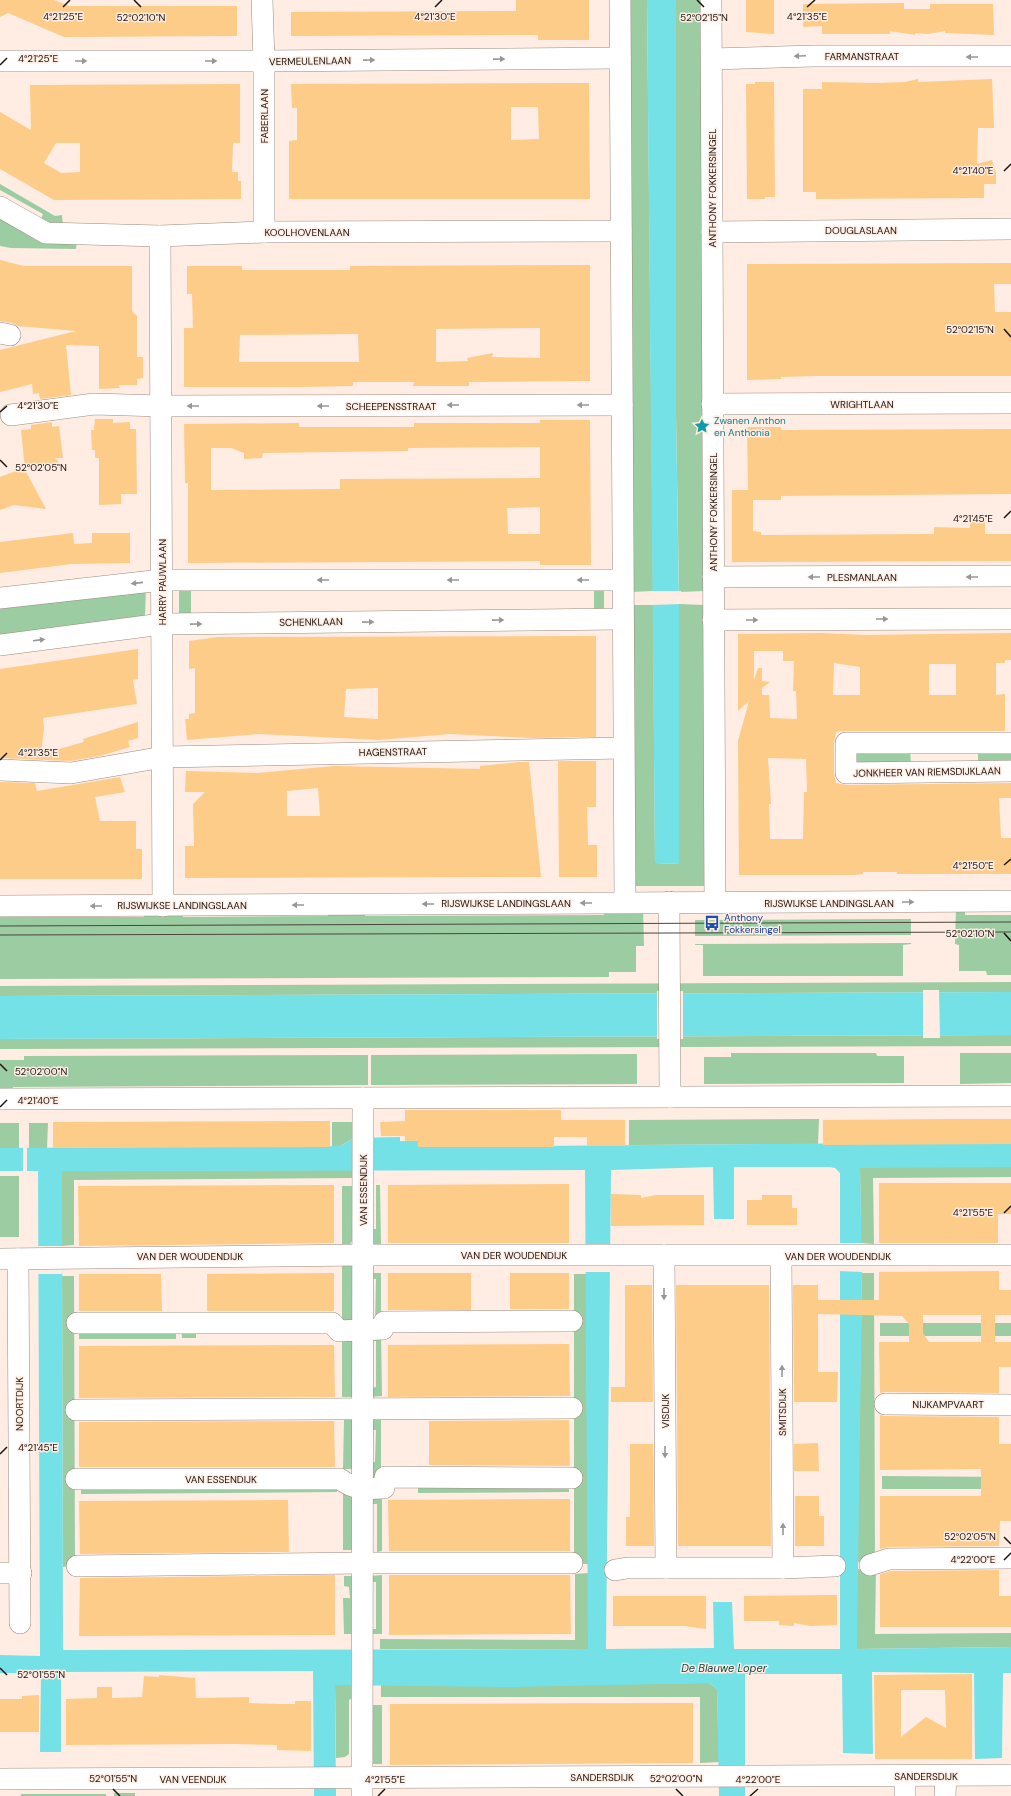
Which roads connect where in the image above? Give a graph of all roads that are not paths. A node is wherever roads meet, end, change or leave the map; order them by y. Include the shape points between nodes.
1 (262, 0) edge
2 (620, 0) edge
3 (711, 0) edge
4 (1011, 56) edge
5 (620, 58) junction
6 (712, 59) junction
7 (0, 61) edge
8 (264, 61) junction
9 (0, 207) edge
10 (1011, 229) edge
11 (621, 231) junction
12 (264, 232) junction
13 (712, 232) junction
14 (160, 236) junction
15 (1011, 403) edge
16 (712, 404) junction
17 (622, 405) junction
18 (161, 406) junction
19 (12, 415) dead end
20 (1011, 576) edge
21 (713, 577) junction
22 (162, 580) junction
23 (622, 580) junction
24 (0, 598) edge
25 (622, 619) junction
26 (1011, 619) edge
27 (714, 620) junction
28 (162, 624) junction
29 (0, 645) edge
30 (1011, 743) edge
31 (623, 748) junction
32 (163, 757) junction
33 (0, 770) edge
34 (1011, 771) edge
35 (1011, 901) edge
36 (625, 902) junction
37 (669, 902) junction
38 (715, 903) junction
39 (0, 906) edge
40 (163, 906) junction
41 (670, 1096) junction
42 (1011, 1096) edge
43 (363, 1098) junction
44 (0, 1099) edge
45 (363, 1255) junction
46 (664, 1255) junction
47 (1011, 1255) edge
48 (781, 1256) junction
49 (17, 1259) edge
50 (572, 1321) dead end
51 (77, 1324) dead end
52 (363, 1330) junction
53 (885, 1404) dead end
54 (1011, 1405) edge
55 (572, 1408) dead end
56 (364, 1409) junction
57 (76, 1410) dead end
58 (572, 1478) dead end
59 (76, 1479) dead end
60 (364, 1489) junction
61 (1011, 1558) edge
62 (363, 1563) junction
63 (572, 1563) dead end
64 (870, 1565) dead end
65 (78, 1566) dead end
66 (835, 1566) dead end
67 (666, 1568) junction
68 (783, 1568) junction
69 (615, 1570) dead end
70 (0, 1573) edge
71 (21, 1573) junction
72 (20, 1623) dead end
73 (1011, 1775) edge
74 (0, 1779) edge
75 (905, 1786) edge
76 (946, 1786) edge
77 (362, 1787) edge

1 - 8 street, FABERLAAN
2 - 5 street
3 - 6 street, ANTHONY FOKKERSINGEL
4 -> 6 street, FARMANSTRAAT
8 -> 5 street, VERMEULENLAAN
5 - 11 street
6 - 13 street, ANTHONY FOKKERSINGEL
7 -> 8 street, VERMEULENLAAN
8 - 12 street, FABERLAAN
9 - 14 street, KOOLHOVENLAAN via 46,233
10 - 13 street, DOUGLASLAAN
11 - 12 street, KOOLHOVENLAAN
11 - 17 street
12 - 14 street, KOOLHOVENLAAN
13 - 16 street, ANTHONY FOKKERSINGEL
14 - 18 street, HARRY PAUWLAAN
15 - 16 street, WRIGHTLAAN
16 - 21 street, ANTHONY FOKKERSINGEL
17 -> 18 street, SCHEEPENSSTRAAT
17 - 23 street
18 - 19 street via 94,404
18 - 22 street, HARRY PAUWLAAN
20 -> 21 street, PLESMANLAAN
21 - 27 street, ANTHONY FOKKERSINGEL
23 -> 22 street
22 -> 24 street
22 - 28 street, HARRY PAUWLAAN
23 - 25 street
28 -> 25 street, SCHENKLAAN
25 - 31 street
27 -> 26 street
27 - 38 street, ANTHONY FOKKERSINGEL
29 -> 28 street, SCHENKLAAN
28 - 32 street, HARRY PAUWLAAN
30 - 34 street, JONKHEER VAN RIEMSDIJKLAAN via 846,743 846,773
31 - 32 street, HAGENSTRAAT
31 - 36 street
32 - 33 street via 71,773
32 - 40 street, HARRY PAUWLAAN
38 -> 35 street, RIJSWIJKSE LANDINGSLAAN
36 - 37 street, RIJSWIJKSE LANDINGSLAAN
36 -> 40 street, RIJSWIJKSE LANDINGSLAAN
37 - 38 street, RIJSWIJKSE LANDINGSLAAN
37 - 41 street
40 -> 39 street, RIJSWIJKSE LANDINGSLAAN
41 - 42 street
41 - 43 street
43 - 44 street
43 - 45 street, VAN ESSENDIJK
45 - 46 street, VAN DER WOUDENDIJK
45 - 49 street, VAN DER WOUDENDIJK
45 - 52 street, VAN ESSENDIJK
46 - 48 street, VAN DER WOUDENDIJK
46 -> 67 street, VISDIJK
47 - 48 street, VAN DER WOUDENDIJK
68 -> 48 street, SMITSDIJK
49 - 71 street, NOORTDIJK
50 - 52 street via 384,1322 383,1329
51 - 52 street via 332,1324 339,1331
52 - 56 street, VAN ESSENDIJK
53 - 54 street, NIJKAMPVAART
55 - 56 street
56 - 57 street
56 - 60 street, VAN ESSENDIJK
58 - 60 street, VAN ESSENDIJK via 385,1478 384,1488
59 - 60 street, VAN ESSENDIJK via 340,1479 349,1486
60 - 62 street, VAN ESSENDIJK
61 - 64 street via 889,1560
62 - 63 street
62 - 65 street
62 - 77 street, VAN ESSENDIJK
66 - 68 street
67 - 68 street
67 - 69 street
70 - 71 street
71 - 72 street, NOORTDIJK
73 - 76 street, SANDERSDIJK
74 - 77 street, VAN VEENDIJK via 335,1778
75 - 76 street, SANDERSDIJK
75 - 77 street, SANDERSDIJK via 713,1776

